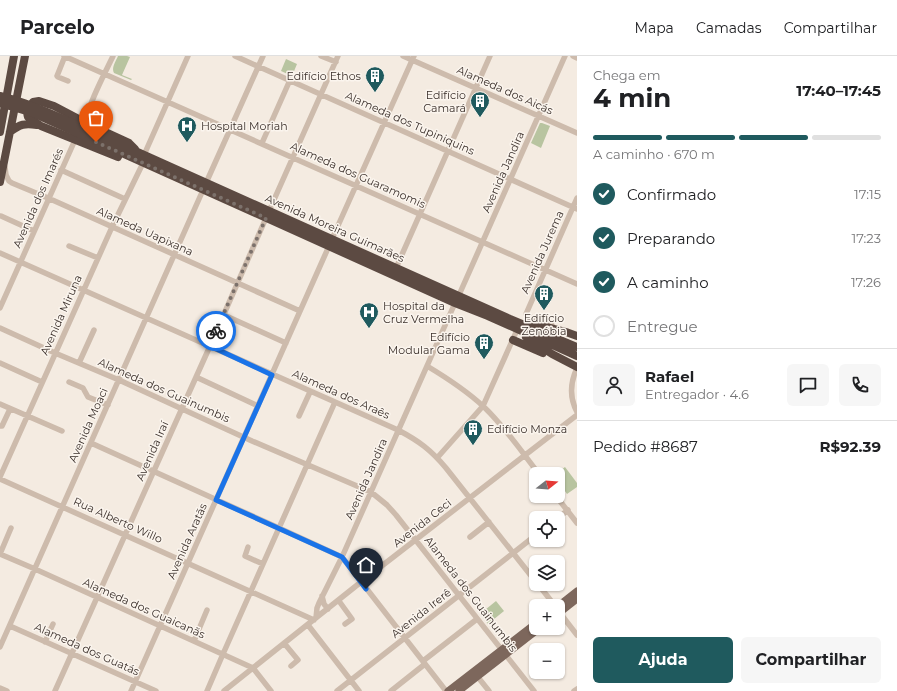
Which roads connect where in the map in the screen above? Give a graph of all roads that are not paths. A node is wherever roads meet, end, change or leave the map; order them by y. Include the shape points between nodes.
1 (14, 56) edge
2 (25, 56) edge
3 (65, 56) edge
4 (113, 56) edge
5 (188, 56) edge
6 (235, 56) edge
7 (263, 56) edge
8 (321, 56) edge
9 (338, 56) edge
10 (403, 56) edge
11 (490, 56) edge
12 (565, 56) edge
13 (574, 56) edge
14 (75, 58) edge
15 (413, 58) edge
16 (577, 58) edge
17 (336, 62) junction
18 (258, 66) junction
19 (105, 74) junction
20 (290, 80) junction
21 (68, 81) dead end
22 (9, 82) junction
23 (0, 84) edge
24 (476, 88) junction
25 (321, 94) junction
26 (0, 96) edge
27 (168, 102) junction
28 (0, 104) edge
29 (538, 116) junction
30 (384, 123) junction
31 (40, 126) junction
32 (92, 126) junction
33 (230, 129) junction
34 (0, 132) edge
35 (10, 132) junction
36 (83, 132) junction
37 (577, 133) edge
38 (74, 140) junction
39 (262, 143) junction
40 (447, 151) junction
41 (5, 153) junction
42 (140, 157) junction
43 (293, 157) junction
44 (61, 170) junction
45 (510, 179) junction
46 (0, 182) edge
47 (356, 185) junction
48 (205, 186) junction
49 (48, 198) junction
50 (577, 198) edge
51 (125, 199) junction
52 (575, 208) edge
53 (419, 214) junction
54 (268, 215) junction
55 (1, 216) dead end
56 (112, 227) junction
57 (34, 231) junction
58 (483, 242) junction
59 (330, 243) junction
60 (69, 246) dead end
61 (0, 252) edge
62 (174, 255) junction
63 (98, 258) junction
64 (20, 262) junction
65 (396, 268) junction
66 (546, 270) junction
67 (237, 283) junction
68 (577, 284) edge
69 (83, 290) junction
70 (457, 299) junction
71 (0, 308) edge
72 (300, 311) junction
73 (224, 314) junction
74 (146, 318) junction
75 (510, 318) junction
76 (0, 328) edge
77 (94, 330) dead end
78 (518, 330) junction
79 (566, 332) junction
80 (577, 336) edge
81 (513, 340) junction
82 (286, 343) junction
83 (210, 346) junction
84 (577, 347) edge
85 (55, 353) junction
86 (552, 354) junction
87 (577, 356) edge
88 (0, 363) edge
89 (79, 363) junction
90 (427, 366) junction
91 (577, 368) edge
92 (272, 375) junction
93 (196, 377) junction
94 (119, 380) junction
95 (42, 382) junction
96 (69, 382) dead end
97 (310, 392) junction
98 (336, 402) junction
99 (0, 404) edge
100 (108, 405) junction
101 (258, 406) junction
102 (483, 406) junction
103 (10, 409) junction
104 (181, 409) junction
105 (577, 412) edge
106 (577, 415) edge
107 (27, 416) junction
108 (299, 416) dead end
109 (0, 426) edge
110 (398, 430) junction
111 (62, 431) dead end
112 (244, 437) junction
113 (91, 443) junction
114 (525, 456) junction
115 (437, 458) junction
116 (308, 466) junction
117 (534, 467) edge
118 (153, 471) junction
119 (0, 478) edge
120 (371, 492) junction
121 (471, 498) junction
122 (216, 500) junction
123 (562, 503) edge
124 (63, 507) junction
125 (568, 510) junction
126 (565, 512) edge
127 (489, 522) junction
128 (577, 522) edge
129 (11, 528) dead end
130 (279, 528) junction
131 (126, 535) junction
132 (470, 537) dead end
133 (416, 540) junction
134 (529, 540) edge
135 (248, 547) dead end
136 (513, 552) junction
137 (0, 554) edge
138 (342, 557) junction
139 (188, 563) junction
140 (263, 564) junction
141 (35, 569) junction
142 (529, 573) edge
143 (361, 582) junction
144 (251, 591) junction
145 (543, 591) edge
146 (577, 591) edge
147 (322, 596) junction
148 (459, 596) junction
149 (97, 597) junction
150 (550, 599) edge
151 (577, 599) edge
152 (339, 601) junction
153 (565, 603) edge
154 (565, 606) edge
155 (328, 609) junction
156 (208, 610) dead end
157 (315, 619) junction
158 (477, 619) junction
159 (565, 619) edge
160 (53, 624) dead end
161 (345, 624) dead end
162 (308, 625) junction
163 (10, 626) junction
164 (160, 626) junction
165 (529, 629) edge
166 (530, 635) edge
167 (577, 635) edge
168 (405, 638) junction
169 (194, 641) junction
170 (46, 642) junction
171 (284, 643) junction
172 (0, 647) edge
173 (504, 652) junction
174 (73, 654) junction
175 (223, 654) junction
176 (424, 663) junction
177 (291, 666) dead end
178 (253, 668) junction
179 (477, 676) junction
180 (351, 680) junction
181 (135, 682) junction
182 (0, 688) edge
183 (577, 688) edge
184 (7, 691) edge
185 (56, 691) edge
186 (131, 691) edge
187 (156, 691) edge
188 (207, 691) edge
189 (224, 691) edge
190 (271, 691) edge
191 (337, 691) edge
192 (359, 691) edge
193 (391, 691) edge
194 (447, 691) edge
195 (459, 691) edge
196 (489, 691) edge
197 (534, 691) edge
198 (574, 691) edge

1 - 22 highway
2 - 35 highway
3 - 14 street, Alameda dos Guaramomis
3 - 21 street via 57,76
4 - 19 street
5 - 27 street, Avenida Miruna
6 - 18 street, Alameda dos Tupiniquins
7 - 18 street, Avenida Moaci
8 - 17 street
9 - 17 street, Avenida Iraí
10 - 15 street, Alameda dos Aicás
11 - 24 street
12 - 29 street, Avenida Jandira
13 - 16 street
14 - 19 street, Alameda dos Guaramomis
15 - 24 street, Alameda dos Aicás
15 - 30 street, Avenida Aratãs
17 - 25 street, Avenida Iraí
18 - 20 street, Alameda dos Tupiniquins
18 - 33 street, Avenida Moaci
19 - 27 street, Alameda dos Guaramomis
19 - 32 street via 87,114
20 - 25 street, Alameda dos Tupiniquins
20 - 39 street
22 - 23 highway
22 - 34 highway
24 - 29 street, Alameda dos Aicás
24 - 40 street
25 - 30 street, Alameda dos Tupiniquins
25 - 43 street, Avenida Iraí
26 - 36 highway, bridge via 43,110
27 - 33 street, Alameda dos Guaramomis
27 - 42 street, Avenida Miruna
28 - 36 highway, bridge via 33,113
29 - 37 street, Alameda dos Aicás
29 - 45 street, Avenida Jandira
30 - 40 street, Alameda dos Tupiniquins
30 - 47 street, Avenida Aratãs
31 - 32 highway via 27,116 30,105 36,101 54,106
31 - 35 highway via 25,124
31 - 38 highway
32 - 42 highway via 128,143 135,148
33 - 39 street, Alameda dos Guaramomis
33 - 48 street, Avenida Moaci
35 - 41 highway
36 - 42 highway, Avenida Moreira Guimarães
38 - 42 highway via 118,157
38 - 44 street, Avenida dos Imarés
39 - 43 street, Alameda dos Guaramomis
40 - 45 street, Alameda dos Tupiniquins
40 - 53 street
41 - 46 highway
41 - 49 street, Alameda Uapixana via 9,181
42 - 48 highway, Avenida Moreira Guimarães
42 - 51 street, Avenida Miruna
43 - 47 street, Alameda dos Guaramomis
43 - 54 street, Avenida Iraí
44 - 49 street, Avenida dos Imarés
44 - 51 street
45 - 52 street, Alameda dos Tupiniquins
45 - 58 street, Avenida Jandira
47 - 53 street, Alameda dos Guaramomis
47 - 59 street, Avenida Aratãs
48 - 54 highway, Avenida Moreira Guimarães
48 - 62 street, Avenida Moaci
49 - 56 street, Alameda Uapixana
49 - 57 street, Avenida dos Imarés
50 - 52 street, Avenida Jurema
51 - 56 street, Avenida Miruna
52 - 66 street, Avenida Jurema
53 - 58 street, Alameda dos Guaramomis
53 - 65 street
54 - 59 highway, Avenida Moreira Guimarães
54 - 67 street, Avenida Iraí
55 - 57 street
56 - 62 street, Alameda Uapixana
56 - 63 street, Avenida Miruna
57 - 64 street, Avenida dos Imarés
58 - 66 street, Alameda dos Guaramomis
58 - 70 street, Avenida Jandira
59 - 65 highway, Avenida Moreira Guimarães
59 - 70 highway, Avenida Moreira Guimarães
59 - 72 street, Avenida Aratãs
60 - 63 street
61 - 64 street, Alameda dos Araês
62 - 67 street, Alameda Uapixana
62 - 74 street, Avenida Moaci
63 - 69 street, Avenida Miruna
64 - 69 street, Alameda dos Araês
64 - 71 street, Avenida dos Imarés
65 - 70 highway, Avenida Moreira Guimarães
66 - 68 street, Alameda dos Guaramomis
66 - 79 street, Avenida Jurema via 526,314
67 - 72 street, Alameda Uapixana
67 - 73 street, Avenida Iraí
69 - 74 street, Alameda dos Araês
69 - 85 street, Avenida Miruna
70 - 75 highway, Avenida Moreira Guimarães
70 - 78 highway, Avenida Moreira Guimarães
70 - 90 street, Avenida Jandira
72 - 82 street, Avenida Aratãs
73 - 82 street
73 - 83 street, Avenida Iraí
74 - 83 street, Alameda dos Araês
74 - 94 street, Avenida Moaci
75 - 79 highway
75 - 84 highway, Avenida Moreira Guimarães
76 - 85 street, Alameda dos Guainumbis
77 - 89 street
78 - 81 street
78 - 86 highway, Avenida Moreira Guimarães
78 - 87 highway, Avenida Moreira Guimarães
79 - 80 highway
81 - 86 highway
81 - 102 street
82 - 92 street, Avenida Aratãs
83 - 92 street, Alameda dos Araês
83 - 93 street, Avenida Iraí
85 - 89 street, Alameda dos Guainumbis
85 - 95 street, Avenida Miruna
86 - 91 highway, Avenida Moreira Guimarães
88 - 95 street
89 - 94 street, Alameda dos Guainumbis
90 - 102 street
90 - 110 street, Avenida Jandira
91 - 105 street via 571,391 572,402
92 - 97 street, Alameda dos Araês
92 - 101 street, Avenida Aratãs
93 - 101 street
93 - 104 street, Avenida Iraí
94 - 100 street, Avenida Moaci
94 - 104 street, Alameda dos Guainumbis
95 - 107 street, Avenida Miruna
96 - 100 street via 83,388 88,397
97 - 98 street, Alameda dos Araês
97 - 108 street
98 - 110 street, Alameda dos Araês
98 - 116 street
99 - 103 street
100 - 113 street, Avenida Moaci
101 - 112 street, Avenida Aratãs
102 - 114 street
102 - 115 street
103 - 107 street
103 - 109 street
104 - 112 street, Alameda dos Guainumbis
104 - 118 street, Avenida Iraí
106 - 114 street, Avenida Ceci
107 - 111 street
107 - 119 street, Avenida Miruna
110 - 115 street, Alameda dos Araês via 423,444
110 - 120 street, Avenida Jandira
112 - 116 street, Alameda dos Guainumbis
112 - 122 street, Avenida Aratãs
113 - 118 street
113 - 124 street, Avenida Moaci
114 - 117 street
114 - 121 street, Avenida Ceci
115 - 121 street, Alameda dos Araês
116 - 120 street, Alameda dos Guainumbis
116 - 130 street
118 - 122 street
118 - 131 street, Avenida Iraí
119 - 124 street, Rua Alberto Willo
120 - 133 street, Alameda dos Guainumbis via 392,510
120 - 138 street, Avenida Jandira
121 - 127 street, Alameda dos Araês
121 - 133 street, Avenida Ceci
122 - 130 street
122 - 139 street, Avenida Aratãs
123 - 125 street
124 - 131 street, Rua Alberto Willo
124 - 141 street, Avenida Moaci
125 - 126 street
125 - 128 street
127 - 132 street
127 - 136 street, Alameda dos Araês
129 - 137 street
130 - 138 street
130 - 140 street
131 - 139 street, Rua Alberto Willo
131 - 149 street, Avenida Iraí
133 - 143 street, Avenida Ceci
133 - 148 street, Alameda dos Guainumbis
134 - 136 street, Avenida Irerê
135 - 140 street via 245,556
136 - 142 street, Alameda dos Araês
136 - 148 street, Avenida Irerê
137 - 141 street, Alameda dos Guaicanãs
138 - 143 street
138 - 147 street, Avenida Jandira
139 - 144 street, Rua Alberto Willo
139 - 164 street, Avenida Aratãs
140 - 144 street
141 - 149 street, Alameda dos Guaicanãs
141 - 163 street, Avenida Moaci
143 - 152 street, Avenida Ceci
143 - 168 street
144 - 157 street, Rua Alberto Willo
144 - 175 street
145 - 150 street
146 - 153 main road
147 - 155 street
147 - 157 street, Avenida Jandira
148 - 158 street, Alameda dos Guainumbis
148 - 168 street, Avenida Irerê
149 - 164 street, Alameda dos Guaicanãs
149 - 174 street, Avenida Iraí
151 - 154 main road
152 - 155 street, Avenida Ceci
152 - 161 street via 352,619
155 - 157 street, Avenida Ceci
156 - 169 street
157 - 162 street, Avenida Ceci
158 - 173 street, Alameda dos Guainumbis
158 - 176 street
159 - 167 street
160 - 170 street
162 - 171 street, Avenida Ceci
162 - 180 street
163 - 170 street, Alameda dos Guatás
163 - 172 street, Avenida Moaci
164 - 169 street, Alameda dos Guaicanãs
164 - 181 street, Avenida Aratãs
165 - 173 main road
166 - 173 main road
168 - 176 street
168 - 180 street, Avenida Irerê
169 - 175 street, Alameda dos Guaicanãs
170 - 174 street, Alameda dos Guatás
171 - 177 street via 298,660
171 - 178 street, Avenida Ceci
173 - 179 main road
173 - 194 main road
173 - 197 street, Alameda dos Guainumbis
174 - 181 street, Alameda dos Guatás
174 - 185 street, Avenida Iraí
175 - 178 street, Alameda dos Guaicanãs
175 - 188 street
176 - 193 street
176 - 194 street
178 - 189 street, Avenida Ceci
178 - 190 street, Alameda dos Guaicanãs
179 - 195 main road
179 - 196 street
180 - 191 street, Avenida Irerê
180 - 192 street
181 - 186 street, Avenida Aratãs
181 - 187 street, Alameda dos Guatás
182 - 184 street
183 - 198 street

